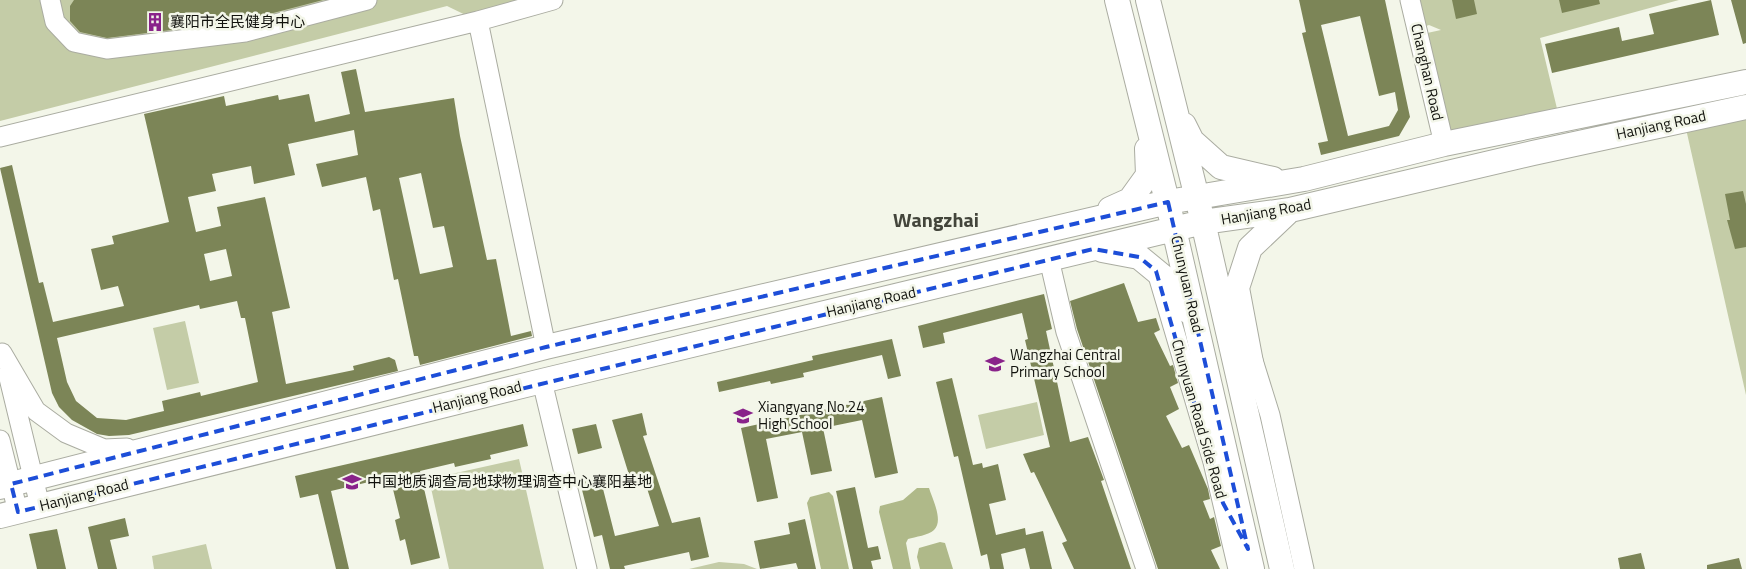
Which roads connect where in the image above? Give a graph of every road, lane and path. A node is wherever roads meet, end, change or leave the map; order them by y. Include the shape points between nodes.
1 (50, 0) edge
2 (367, 0) edge
3 (553, 0) edge
4 (1117, 0) edge
5 (1148, 0) edge
6 (1410, 0) edge
7 (478, 21) junction
8 (1746, 82) edge
9 (1746, 107) edge
10 (1144, 108) junction
11 (1175, 108) junction
12 (0, 137) edge
13 (1444, 144) junction
14 (1287, 182) junction
15 (1196, 196) junction
16 (1168, 202) junction
17 (1290, 210) junction
18 (1084, 221) junction
19 (1203, 222) junction
20 (1174, 229) junction
21 (1093, 249) junction
22 (1049, 259) junction
23 (1156, 271) junction
24 (1196, 324) junction
25 (1247, 338) junction
26 (546, 347) junction
27 (1, 348) edge
28 (542, 381) junction
29 (0, 440) edge
30 (158, 447) junction
31 (1254, 447) junction
32 (15, 483) edge
33 (20, 511) edge
34 (1246, 562) edge
35 (586, 569) edge
36 (1146, 569) edge
37 (1282, 569) edge
38 (1304, 569) edge

1 - 2 street via 55,22 74,42 107,49 245,32
3 - 7 street
4 - 10 main road, Chunyuan Road
5 - 11 main road, Chunyuan Road
6 - 13 street, Changhan Road
7 - 12 street
7 - 26 street
8 - 13 main road, Hanjiang Road
9 - 17 main road, Hanjiang Road
10 - 16 main road, Chunyuan Road
10 - 18 main road via 1148,175 1130,200
11 - 14 main road via 1192,141 1220,167
11 - 15 main road, Chunyuan Road
13 - 14 main road, Hanjiang Road
14 - 15 main road, Hanjiang Road
15 - 16 main road, Hanjiang Road
15 - 19 main road, Chunyuan Road
16 - 18 main road, Hanjiang Road
16 - 20 main road, Chunyuan Road
17 - 19 main road, Hanjiang Road
17 - 25 main road via 1250,248 1238,288
18 - 26 main road, Hanjiang Road
19 - 20 main road, Hanjiang Road
19 - 31 main road, Chunyuan Road
20 - 21 main road, Hanjiang Road
20 - 24 main road, Chunyuan Road
21 - 22 main road, Hanjiang Road
21 - 23 main road via 1140,257
22 - 28 main road, Hanjiang Road
22 - 36 street via 1066,332
23 - 24 main road via 1167,280
23 - 34 street, Chunyuan Road Side Road via 1223,503
24 - 34 main road, Chunyuan Road
25 - 31 main road via 1254,377
25 - 38 street via 1270,415
26 - 30 main road, Hanjiang Road
27 - 30 street via 36,411 66,433 104,449
27 - 32 street
28 - 33 main road, Hanjiang Road
28 - 35 street
29 - 32 street
30 - 32 main road, Hanjiang Road
31 - 37 main road, Chunyuan Road
32 - 33 street

